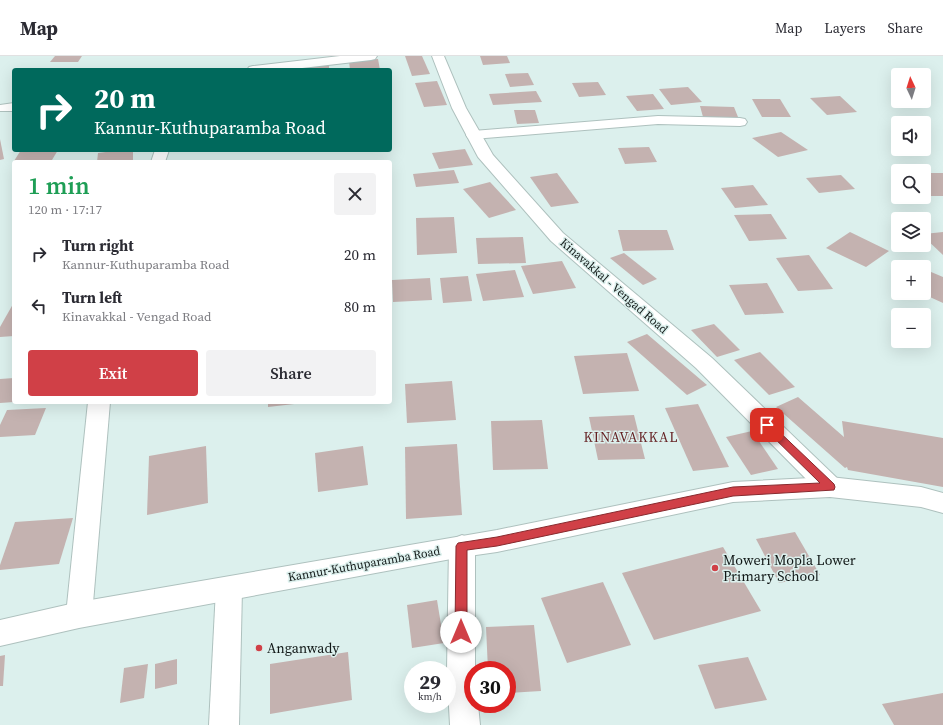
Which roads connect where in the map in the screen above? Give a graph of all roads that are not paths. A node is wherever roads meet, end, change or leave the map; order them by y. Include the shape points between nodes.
1 (371, 56) edge
2 (438, 56) edge
3 (270, 68) edge
4 (740, 122) dead end
5 (473, 135) junction
6 (99, 404) edge
7 (830, 487) junction
8 (943, 503) edge
9 (462, 546) junction
10 (229, 589) junction
11 (79, 615) junction
12 (0, 633) edge
13 (224, 725) edge
14 (465, 725) edge

1 - 3 street
2 - 5 main road, Kinavakkal - Vengad Road
4 - 5 street via 658,120
5 - 7 main road, Kinavakkal - Vengad Road via 486,157 557,237 704,363
6 - 11 street
7 - 8 main road, Kannur-Kuthuparamba Road via 920,497
7 - 9 main road, Kannur-Kuthuparamba Road via 733,492
9 - 10 main road, Kannur-Kuthuparamba Road
9 - 14 street via 461,674
10 - 11 main road, Kannur-Kuthuparamba Road
10 - 13 street
11 - 12 main road, Kannur-Kuthuparamba Road

